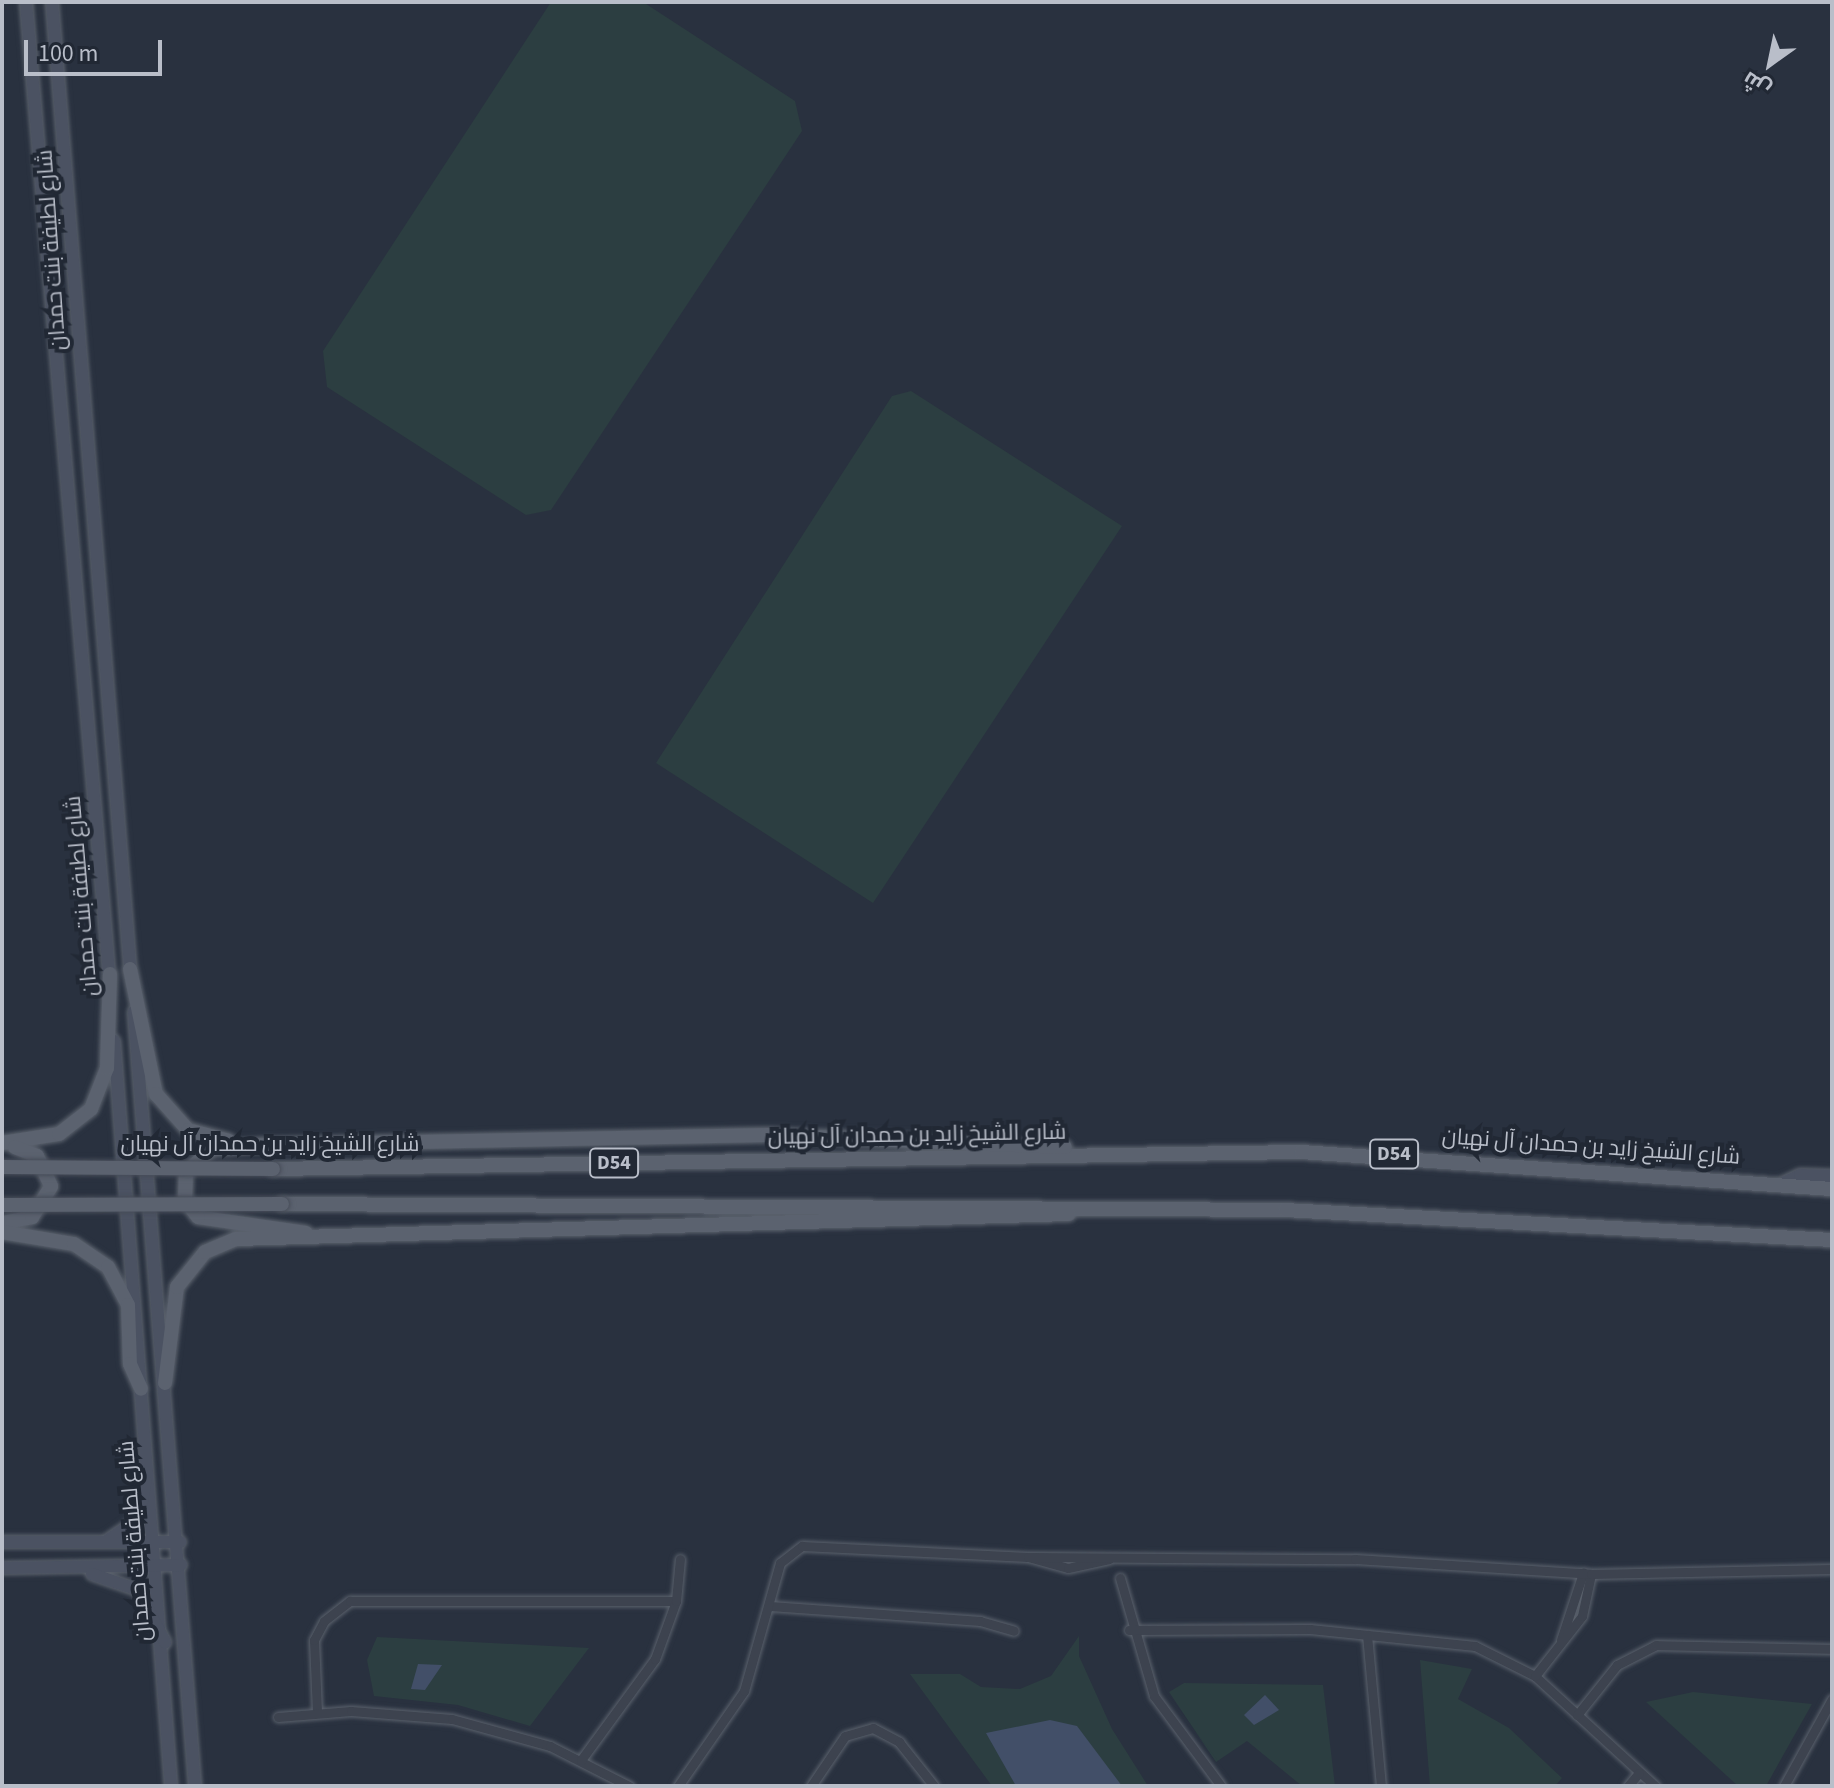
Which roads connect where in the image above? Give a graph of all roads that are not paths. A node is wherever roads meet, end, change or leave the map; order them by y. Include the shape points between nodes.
1 (26, 2) edge
2 (52, 2) edge
3 (130, 969) junction
4 (110, 974) junction
5 (2, 1144) edge
6 (265, 1145) junction
7 (1110, 1153) junction
8 (2, 1167) edge
9 (1832, 1176) edge
10 (1779, 1185) junction
11 (1832, 1189) edge
12 (2, 1205) edge
13 (1098, 1207) junction
14 (2, 1223) edge
15 (2, 1232) edge
16 (306, 1233) junction
17 (1832, 1240) edge
18 (165, 1383) junction
19 (141, 1389) junction
20 (151, 1467) junction
21 (2, 1542) edge
22 (100, 1542) junction
23 (180, 1542) junction
24 (157, 1543) junction
25 (1028, 1557) junction
26 (680, 1559) dead end
27 (1109, 1559) junction
28 (181, 1565) junction
29 (71, 1566) junction
30 (159, 1566) junction
31 (2, 1568) edge
32 (1832, 1569) edge
33 (1587, 1573) junction
34 (1120, 1578) dead end
35 (676, 1601) junction
36 (770, 1606) junction
37 (1570, 1625) junction
38 (1129, 1630) junction
39 (1014, 1631) dead end
40 (1367, 1635) junction
41 (165, 1642) junction
42 (1832, 1649) edge
43 (1535, 1676) junction
44 (1832, 1699) edge
45 (317, 1712) junction
46 (1577, 1715) junction
47 (278, 1717) dead end
48 (168, 1736) junction
49 (581, 1760) junction
50 (1639, 1773) junction
51 (163, 1786) edge
52 (171, 1786) edge
53 (195, 1786) edge
54 (629, 1786) edge
55 (678, 1786) edge
56 (811, 1786) edge
57 (934, 1786) edge
58 (1221, 1786) edge
59 (1381, 1786) edge
60 (1628, 1786) edge
61 (1655, 1786) edge
62 (1784, 1786) edge

1 - 4 main road, شارع لطيفة بنت حمدان
2 - 3 main road, شارع لطيفة بنت حمدان
3 - 6 main road via 151,1079 164,1108 203,1137
3 - 18 main road, شارع لطيفة بنت حمدان
4 - 5 main road via 107,1068 91,1109 59,1134
4 - 19 main road, شارع لطيفة بنت حمدان
5 - 14 main road via 37,1156 51,1186 32,1217
6 - 7 main road via 767,1135 1004,1140
6 - 16 main road via 201,1154 186,1172 185,1200 209,1222 281,1224
7 - 8 main road, شارع الشيخ زايد بن حمدان آل نهيان / D54, bridge via 273,1169
7 - 10 main road, شارع الشيخ زايد بن حمدان آل نهيان / D54 via 1397,1154
9 - 10 main road via 1800,1175
10 - 11 main road, شارع الشيخ زايد بن حمدان آل نهيان / D54
12 - 13 main road, D54, bridge
13 - 16 main road via 1001,1219
13 - 17 main road, D54 via 1460,1214
15 - 19 main road via 74,1244 108,1267 128,1305 130,1364
16 - 18 main road via 225,1242 188,1268 170,1308 172,1360
18 - 23 main road, شارع لطيفة بنت حمدان
19 - 20 main road, شارع لطيفة بنت حمدان
20 - 22 main road via 139,1519
20 - 24 main road, شارع لطيفة بنت حمدان
21 - 22 main road
22 - 24 main road
23 - 24 main road
23 - 28 main road, شارع لطيفة بنت حمدان
24 - 30 main road, شارع لطيفة بنت حمدان
25 - 27 street
25 - 27 street via 1068,1568
25 - 36 street via 802,1546 780,1563
26 - 35 street
27 - 33 street via 1355,1559
28 - 30 main road
28 - 53 main road, شارع لطيفة بنت حمدان
29 - 30 main road
29 - 31 main road
29 - 41 main road via 138,1590
30 - 41 main road, شارع لطيفة بنت حمدان
32 - 33 street
33 - 37 street
33 - 37 street via 1578,1586
34 - 38 street
35 - 45 street via 350,1601 324,1621 314,1640
35 - 49 street via 655,1659
36 - 39 street via 980,1621
36 - 55 street via 744,1691
37 - 43 street
38 - 40 street
38 - 58 street via 1166,1717
40 - 43 street via 1475,1646
40 - 59 street
41 - 48 main road, شارع لطيفة بنت حمدان
42 - 46 street via 1656,1645 1617,1665
43 - 46 street
44 - 62 street
45 - 47 street
45 - 49 street via 452,1719
46 - 50 street
48 - 51 main road
48 - 52 main road, شارع لطيفة بنت حمدان
49 - 54 street
50 - 60 street
50 - 61 street
56 - 57 street via 845,1736 873,1728 899,1742

